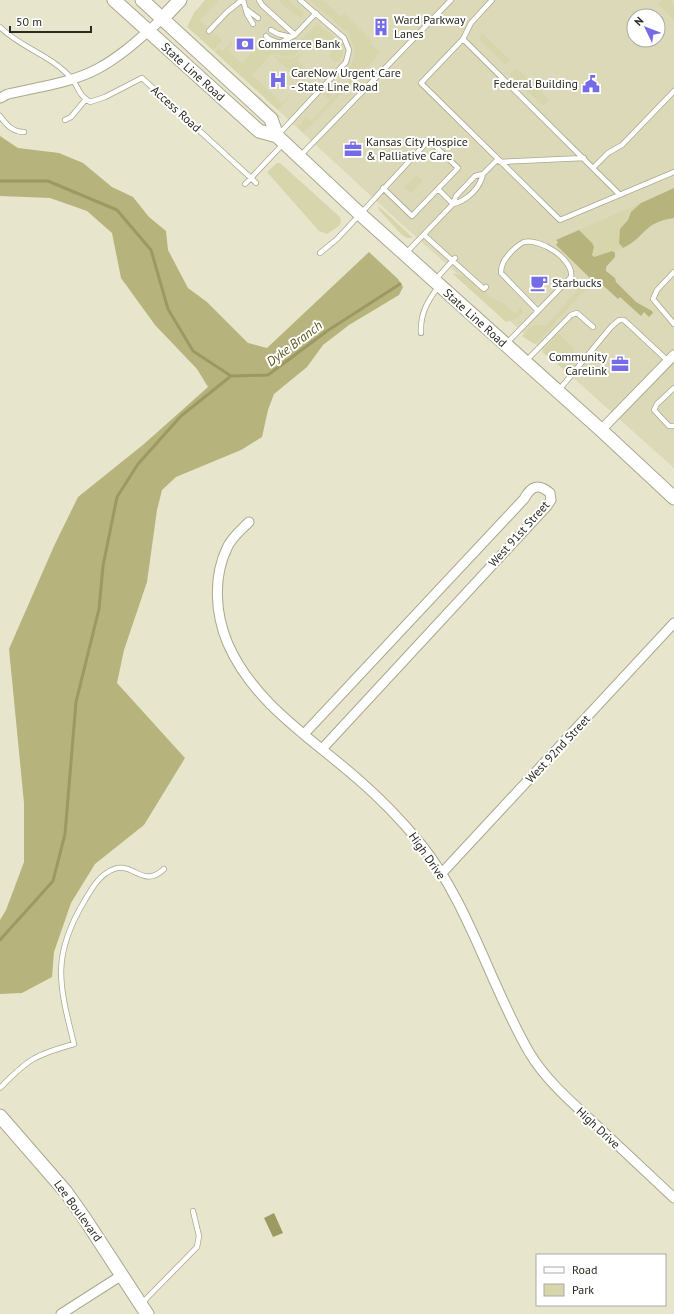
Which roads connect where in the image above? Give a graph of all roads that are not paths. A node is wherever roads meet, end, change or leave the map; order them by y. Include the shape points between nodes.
1 (114, 0) edge
2 (142, 0) edge
3 (180, 0) edge
4 (243, 0) edge
5 (259, 0) edge
6 (300, 0) edge
7 (451, 0) edge
8 (492, 0) edge
9 (246, 9) junction
10 (316, 13) junction
11 (258, 18) dead end
12 (162, 19) junction
13 (253, 24) dead end
14 (0, 27) edge
15 (271, 30) dead end
16 (148, 31) junction
17 (209, 31) dead end
18 (266, 36) dead end
19 (293, 36) junction
20 (463, 39) junction
21 (72, 79) junction
22 (674, 91) edge
23 (0, 98) edge
24 (86, 100) junction
25 (0, 116) edge
26 (65, 120) dead end
27 (24, 132) dead end
28 (281, 140) junction
29 (300, 157) junction
30 (584, 158) junction
31 (499, 160) junction
32 (593, 168) junction
33 (674, 172) edge
34 (483, 174) junction
35 (251, 178) junction
36 (256, 183) dead end
37 (245, 184) dead end
38 (383, 188) junction
39 (438, 189) junction
40 (620, 195) junction
41 (454, 204) junction
42 (360, 214) junction
43 (424, 235) junction
44 (320, 253) dead end
45 (404, 255) junction
46 (454, 259) junction
47 (674, 272) edge
48 (436, 283) junction
49 (486, 287) dead end
50 (538, 311) junction
51 (674, 324) edge
52 (593, 327) dead end
53 (421, 332) dead end
54 (506, 345) junction
55 (671, 358) edge
56 (525, 362) junction
57 (674, 388) edge
58 (558, 392) junction
59 (674, 426) edge
60 (601, 430) junction
61 (674, 498) edge
62 (249, 522) dead end
63 (674, 623) edge
64 (304, 734) junction
65 (322, 749) junction
66 (164, 869) dead end
67 (441, 874) junction
68 (0, 1088) edge
69 (0, 1116) edge
70 (674, 1198) edge
71 (193, 1211) dead end
72 (122, 1275) junction
73 (144, 1309) edge
74 (61, 1314) edge

1 - 16 main road, State Line Road
2 - 12 main road, State Line Road
3 - 12 main road
4 - 9 lane
4 - 17 lane
5 - 19 lane
6 - 10 lane
7 - 29 lane
8 - 20 lane via 471,23
9 - 11 lane
9 - 13 lane
10 - 19 lane
10 - 28 lane via 344,38 349,50 348,55
12 - 16 street
12 - 28 main road, State Line Road via 271,119
14 - 21 lane via 19,43 56,63
15 - 19 lane via 278,34
16 - 21 street via 116,58 98,69
16 - 28 main road, State Line Road via 259,131
18 - 19 lane via 269,40 280,43
20 - 30 lane
20 - 31 lane via 420,83
21 - 23 street
21 - 24 lane
22 - 32 lane via 622,145 608,153
24 - 26 lane
24 - 35 lane, Access Road via 90,102 105,97 142,78
25 - 27 lane via 11,128
28 - 29 main road, State Line Road
28 - 35 lane
29 - 42 main road, State Line Road
30 - 31 lane
30 - 32 lane
31 - 34 lane
31 - 40 lane via 560,220
32 - 40 lane
33 - 40 lane
34 - 41 lane via 475,176 456,196
34 - 41 lane via 481,183 473,192 462,202
35 - 36 lane
35 - 37 lane
38 - 39 lane via 412,216
38 - 39 lane via 429,140 458,168
38 - 42 lane
39 - 41 lane
41 - 43 lane
42 - 44 lane
42 - 45 main road, State Line Road
43 - 45 lane
43 - 46 lane
45 - 48 main road, State Line Road
46 - 48 lane
46 - 49 lane via 484,289
47 - 51 lane via 656,290 652,299
48 - 53 lane via 424,308
48 - 54 main road, State Line Road
50 - 50 lane via 571,277 570,268 553,250 539,242 523,242 502,262 501,273
50 - 54 lane
52 - 56 lane via 577,313 571,315
54 - 56 main road, State Line Road
55 - 58 lane via 624,320 619,320 611,326
55 - 60 street
56 - 58 main road, State Line Road
57 - 59 lane via 654,410 669,426
58 - 60 main road, State Line Road
60 - 61 main road, State Line Road
62 - 64 street, High Drive via 227,546 218,569 221,623 226,641 246,677 263,697
63 - 67 street, West 92nd Street
64 - 65 street, High Drive
64 - 65 street, West 91st Street via 524,499 529,490 534,486 543,487 550,493 551,500 547,506
65 - 67 street, High Drive via 392,813 422,845
66 - 68 lane via 149,877 122,867 113,869 94,885 70,929 61,958 62,990 74,1044 30,1060
67 - 70 street, High Drive via 455,897 501,999 537,1065 572,1103
69 - 72 main road, Lee Boulevard via 66,1192
71 - 73 lane via 199,1236 197,1247
72 - 73 main road, Lee Boulevard
72 - 74 street

